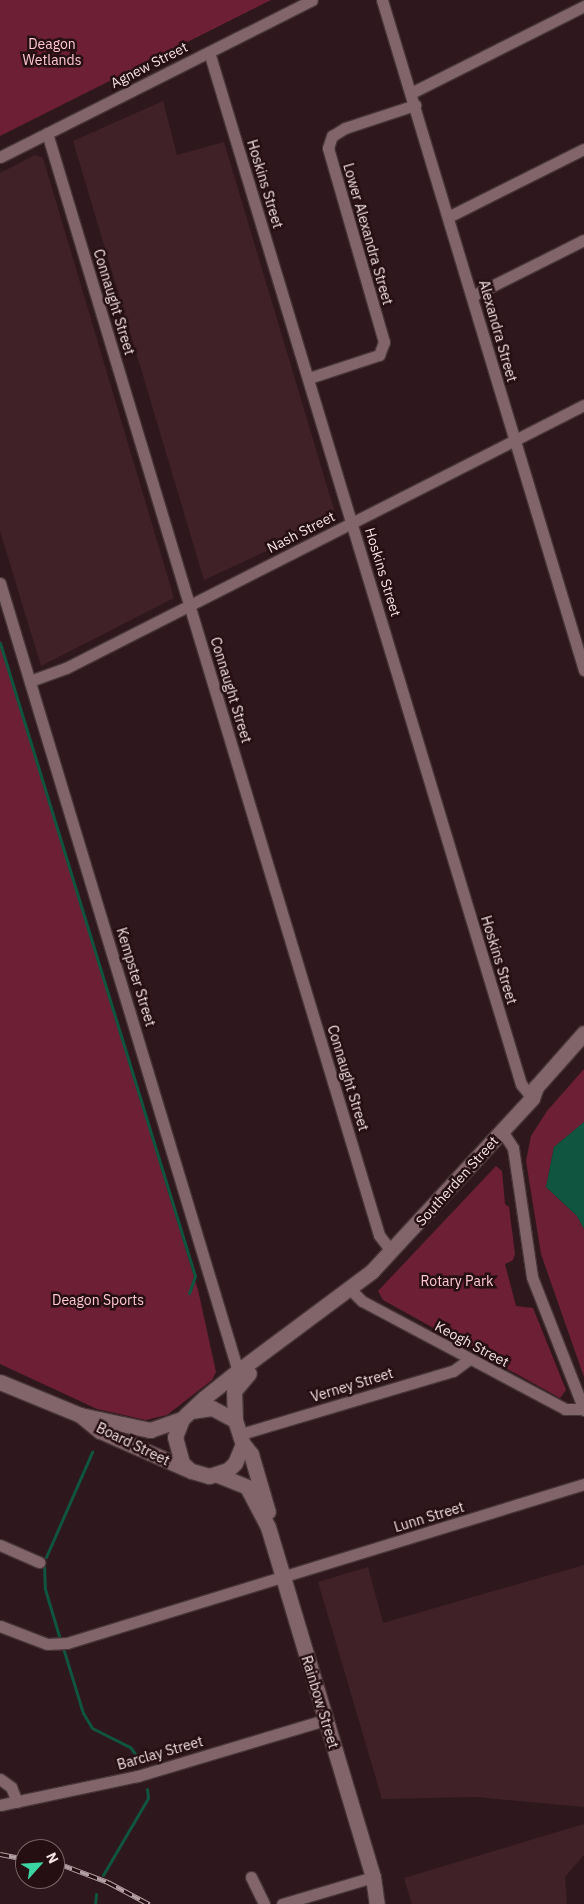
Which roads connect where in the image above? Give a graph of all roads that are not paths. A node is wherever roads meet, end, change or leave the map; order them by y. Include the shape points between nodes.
1 (312, 0) edge
2 (382, 0) edge
3 (584, 6) edge
4 (209, 52) junction
5 (411, 93) junction
6 (414, 105) junction
7 (47, 133) junction
8 (584, 148) edge
9 (0, 157) edge
10 (448, 217) junction
11 (584, 240) edge
12 (472, 296) junction
13 (309, 378) junction
14 (584, 405) edge
15 (513, 441) junction
16 (352, 522) junction
17 (0, 583) edge
18 (190, 604) junction
19 (584, 670) edge
20 (30, 681) junction
21 (584, 1033) edge
22 (584, 1046) edge
23 (532, 1098) junction
24 (502, 1130) junction
25 (392, 1252) junction
26 (350, 1289) junction
27 (468, 1360) junction
28 (239, 1376) junction
29 (0, 1382) edge
30 (584, 1410) edge
31 (187, 1415) junction
32 (80, 1416) junction
33 (235, 1420) junction
34 (242, 1439) junction
35 (188, 1469) junction
36 (218, 1475) junction
37 (584, 1484) edge
38 (268, 1527) junction
39 (0, 1545) edge
40 (39, 1562) dead end
41 (284, 1578) junction
42 (0, 1626) edge
43 (325, 1720) junction
44 (0, 1779) edge
45 (17, 1802) junction
46 (0, 1805) edge
47 (251, 1877) dead end
48 (373, 1877) junction
49 (264, 1904) edge
50 (282, 1904) edge
51 (377, 1904) edge
52 (387, 1904) edge

1 - 4 street, Agnew Street
2 - 5 street, Alexandra Street
3 - 5 street
4 - 7 street, Agnew Street
4 - 13 street, Hoskins Street
5 - 6 street, Alexandra Street
6 - 10 street, Alexandra Street
6 - 13 street, Lower Alexandra Street via 345,128 332,136 328,148 384,342 379,354
7 - 9 street, Agnew Street
7 - 18 street, Connaught Street
8 - 10 street
10 - 12 street, Alexandra Street
11 - 12 street
12 - 15 street, Alexandra Street
13 - 16 street, Hoskins Street
14 - 15 street, Nash Street
15 - 16 street, Nash Street
15 - 19 street, Alexandra Street
16 - 18 street, Nash Street
16 - 23 street, Hoskins Street via 521,1084
17 - 20 street, Kempster Street
18 - 20 street, Nash Street via 66,668
18 - 25 street, Connaught Street via 379,1235
20 - 28 street, Kempster Street
21 - 23 main road, Southerden Street via 536,1086
22 - 23 main road via 544,1093
23 - 24 main road, Southerden Street
24 - 25 main road, Southerden Street
24 - 30 street via 514,1148 532,1277
25 - 26 main road, Southerden Street
26 - 27 street, Keogh Street via 362,1301
26 - 28 main road, Southerden Street via 316,1317 300,1336
27 - 30 street, Keogh Street via 564,1409
27 - 34 street, Verney Street via 453,1370
28 - 31 main road, Southerden Street
28 - 33 main road via 234,1391
29 - 32 main road, Board Street
31 - 32 main road, Board Street via 150,1430
31 - 33 main road via 212,1408
31 - 35 main road via 175,1447
32 - 35 main road, Board Street via 100,1431
33 - 34 main road
34 - 36 main road via 235,1463
34 - 38 main road, Rainbow Street via 251,1454 268,1505
35 - 36 main road
36 - 38 main road, Rainbow Street via 246,1487
37 - 41 street, Lunn Street
38 - 41 main road, Rainbow Street
39 - 40 street
41 - 42 street, Lunn Street via 56,1645 38,1642
41 - 43 main road, Rainbow Street
43 - 45 street, Barclay Street via 138,1776
43 - 48 main road, Rainbow Street
44 - 45 street via 12,1787
45 - 46 street, Barclay Street
47 - 49 street
48 - 50 street
48 - 51 main road, Rainbow Street
48 - 52 main road, Rainbow Street

